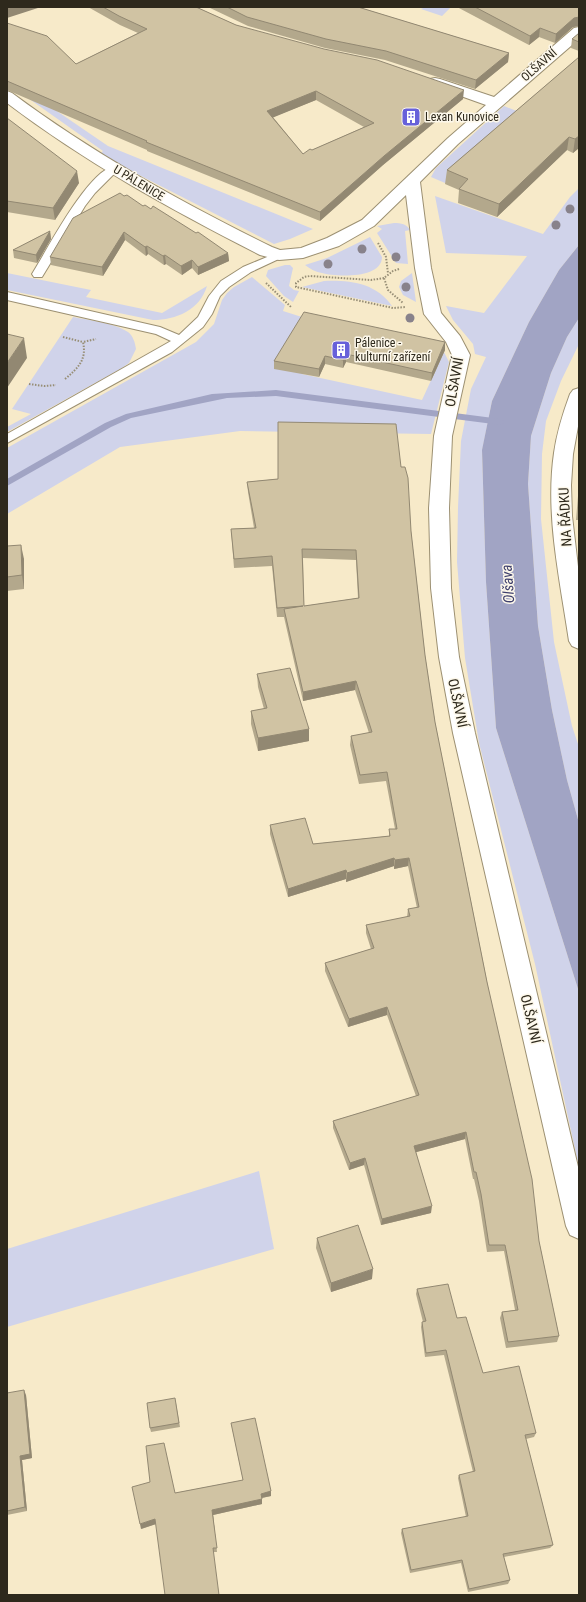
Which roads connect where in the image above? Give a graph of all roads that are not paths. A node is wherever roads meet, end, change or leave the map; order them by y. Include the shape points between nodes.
1 (579, 31) edge
2 (420, 77) edge
3 (7, 96) edge
4 (496, 102) junction
5 (114, 169) junction
6 (412, 181) junction
7 (418, 220) junction
8 (369, 221) junction
9 (280, 255) junction
10 (38, 274) dead end
11 (7, 296) edge
12 (180, 340) junction
13 (579, 394) edge
14 (7, 439) edge
15 (579, 641) edge
16 (579, 1226) edge

1 - 4 street, OLŠAVNÍ
2 - 4 street
3 - 5 street, U PÁLENICE
4 - 6 street, OLŠAVNÍ
5 - 9 street, U PÁLENICE via 163,198 266,251
5 - 10 lane via 95,184
6 - 7 street, OLŠAVNÍ
6 - 8 street, OLŠAVNÍ
7 - 8 street via 396,213 383,214
7 - 16 street, OLŠAVNÍ via 423,268 433,314 454,340 461,355 443,436 439,508 442,588 449,657 464,733
8 - 9 street, OLŠAVNÍ via 333,242 294,255
9 - 12 lane via 238,275 219,289 202,320
11 - 12 lane via 160,331
12 - 14 lane
13 - 15 street, NA ŘÁDKU via 568,429 563,459 562,492 563,526

